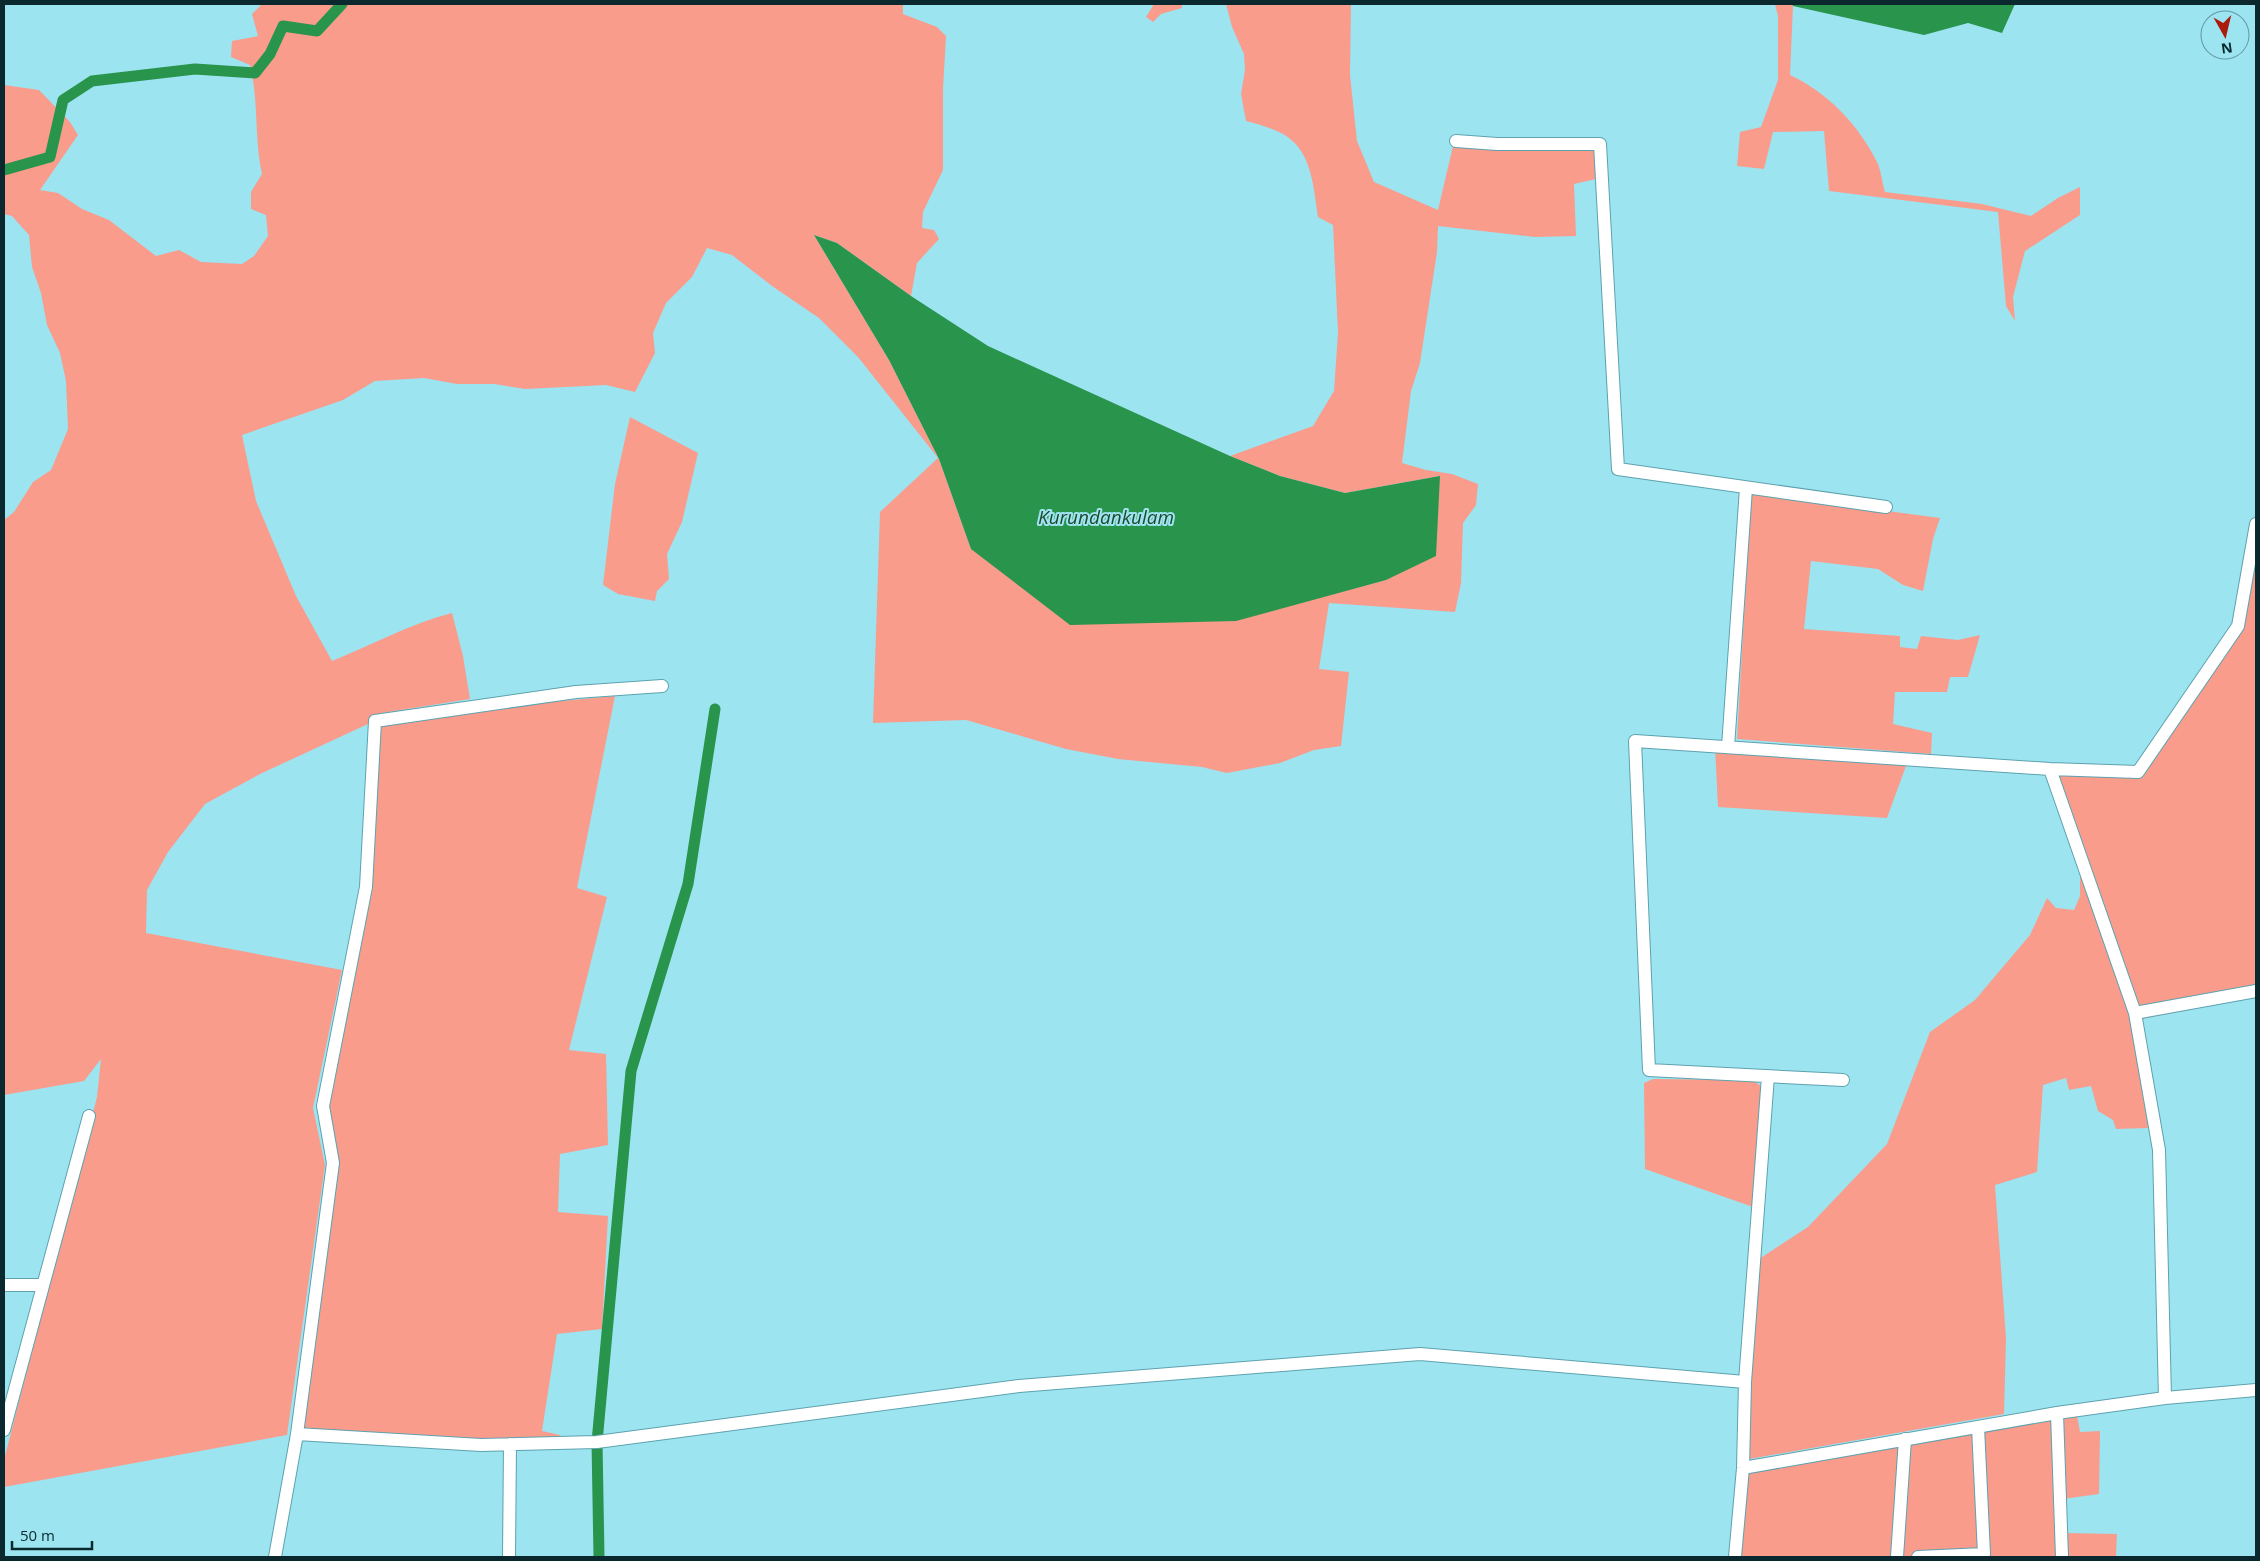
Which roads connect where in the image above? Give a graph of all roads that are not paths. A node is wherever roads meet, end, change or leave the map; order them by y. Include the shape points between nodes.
1 (1456, 141) dead end
2 (1746, 488) junction
3 (1886, 508) dead end
4 (2256, 524) edge
5 (662, 686) dead end
6 (1728, 747) junction
7 (2050, 769) junction
8 (2256, 991) edge
9 (2135, 1013) junction
10 (1768, 1076) junction
11 (1843, 1080) dead end
12 (89, 1116) dead end
13 (4, 1285) edge
14 (43, 1285) junction
15 (1745, 1382) junction
16 (2256, 1390) edge
17 (2165, 1398) junction
18 (2058, 1413) junction
19 (4, 1426) edge
20 (1978, 1427) junction
21 (298, 1434) junction
22 (1905, 1440) junction
23 (510, 1444) junction
24 (1743, 1468) junction
25 (271, 1557) edge
26 (509, 1557) edge
27 (1735, 1557) edge
28 (1897, 1557) edge
29 (1918, 1557) edge
30 (2062, 1557) edge

1 - 2 street via 1600,144 1618,469
2 - 3 street
2 - 6 street
4 - 7 street via 2238,626 2138,772
5 - 21 street via 576,692 375,721 366,888 323,1106 333,1163
6 - 7 street
6 - 10 street via 1635,741 1648,1070
7 - 9 street
8 - 9 street
9 - 17 street via 2159,1150
10 - 11 street
10 - 15 street
12 - 14 street
13 - 14 street
14 - 19 street
15 - 23 street via 1420,1354 1019,1386 598,1442
15 - 24 street
16 - 17 street
17 - 18 street
18 - 20 street
18 - 30 street
20 - 22 street
20 - 29 street via 1984,1554
21 - 23 street
21 - 25 street
22 - 24 street
22 - 28 street
23 - 26 street
24 - 27 street

